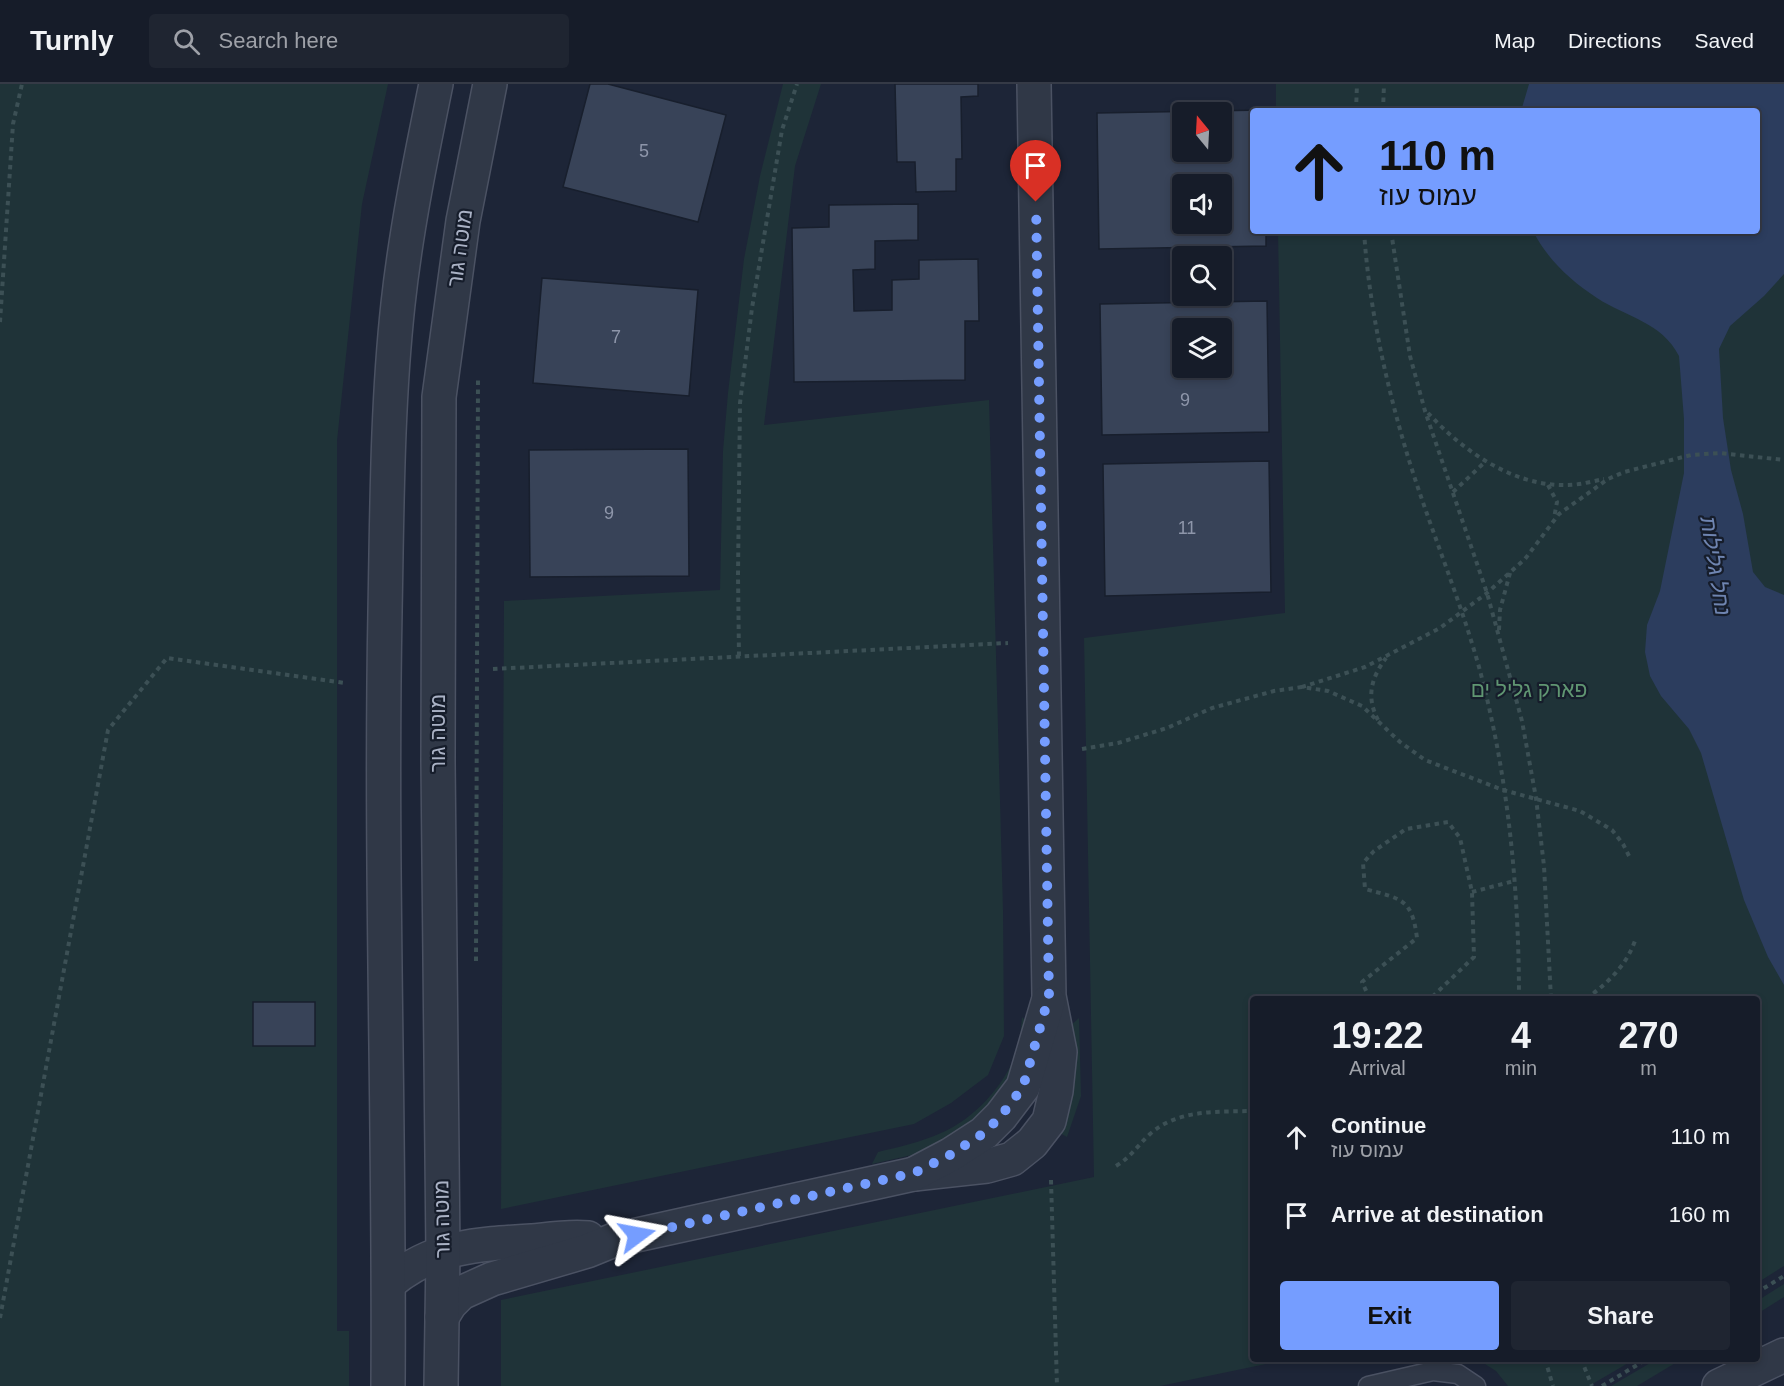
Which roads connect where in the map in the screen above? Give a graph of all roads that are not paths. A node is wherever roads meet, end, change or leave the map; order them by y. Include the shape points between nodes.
1 (436, 84) edge
2 (490, 84) edge
3 (1034, 84) edge
4 (388, 1195) junction
5 (442, 1210) junction
6 (614, 1240) junction
7 (487, 1244) junction
8 (434, 1265) junction
9 (487, 1281) junction
10 (389, 1283) junction
11 (442, 1317) junction
12 (1784, 1355) edge
13 (388, 1386) edge
14 (441, 1386) edge
15 (1368, 1386) edge
16 (1476, 1386) edge
17 (1719, 1386) edge

1 - 4 street via 412,200 398,305 388,444 383,713
2 - 5 street, מוטה גור via 463,221 439,397
3 - 6 street via 1049,996 1060,1052 1049,1120 1032,1143 1012,1159 987,1166 914,1173
4 - 8 street via 408,1250
4 - 10 street
5 - 7 street via 453,1226
5 - 8 street, מוטה גור
6 - 7 street via 583,1237
6 - 9 street
7 - 8 street via 458,1248
8 - 9 street via 462,1284
8 - 10 street
8 - 11 street, מוטה גור
9 - 11 street via 461,1293
10 - 13 street
11 - 14 street, מוטה גור
12 - 17 street
15 - 16 lane via 1433,1371 1458,1374

